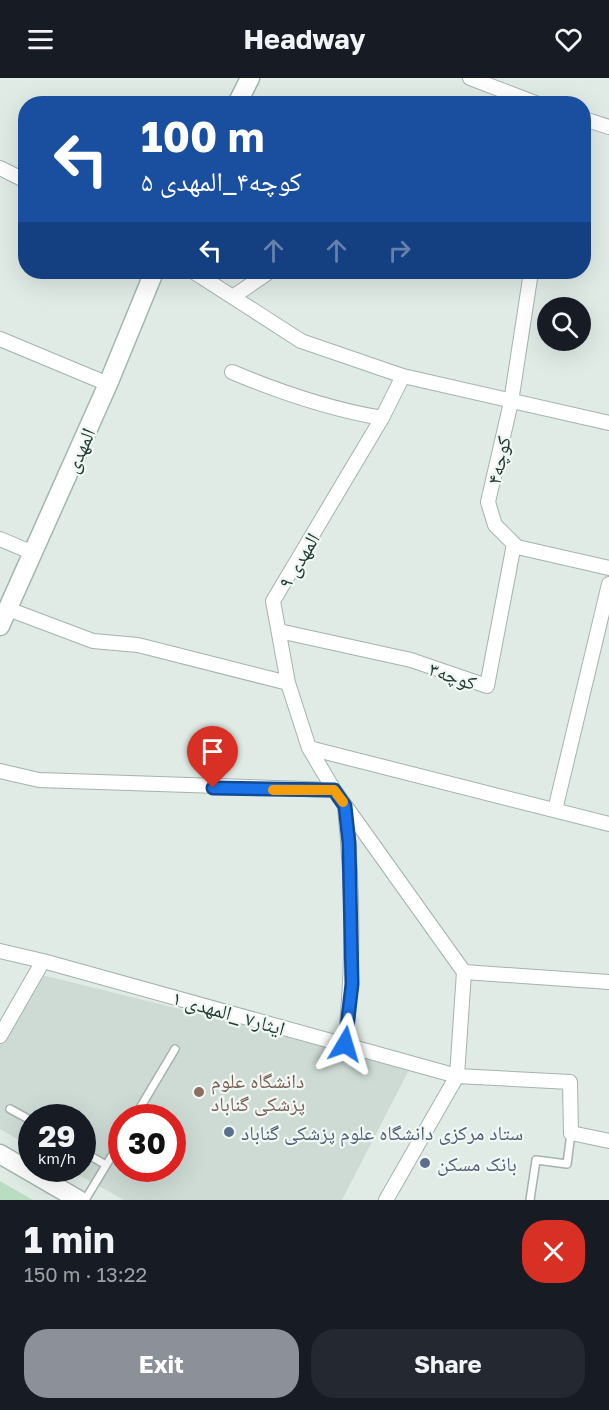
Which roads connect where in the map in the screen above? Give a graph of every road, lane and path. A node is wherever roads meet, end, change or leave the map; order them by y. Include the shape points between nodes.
1 (250, 78) edge
2 (470, 78) edge
3 (241, 96) edge
4 (517, 96) edge
5 (591, 121) edge
6 (609, 127) edge
7 (0, 168) edge
8 (18, 177) edge
9 (151, 279) edge
10 (206, 279) edge
11 (259, 279) edge
12 (530, 279) edge
13 (234, 296) junction
14 (0, 339) edge
15 (232, 372) dead end
16 (403, 376) junction
17 (108, 384) junction
18 (511, 402) junction
19 (382, 418) junction
20 (609, 423) edge
21 (0, 540) edge
22 (514, 544) junction
23 (33, 553) junction
24 (609, 568) edge
25 (609, 584) edge
26 (8, 609) junction
27 (0, 626) edge
28 (279, 631) junction
29 (288, 683) junction
30 (309, 748) junction
31 (0, 771) edge
32 (334, 790) junction
33 (345, 806) junction
34 (555, 810) junction
35 (609, 824) edge
36 (0, 951) edge
37 (43, 961) junction
38 (464, 972) junction
39 (609, 982) edge
40 (0, 1036) edge
41 (345, 1044) junction
42 (175, 1049) dead end
43 (458, 1076) junction
44 (142, 1104) edge
45 (10, 1108) dead end
46 (18, 1113) edge
47 (571, 1132) junction
48 (609, 1141) edge
49 (0, 1154) edge
50 (96, 1159) edge
51 (108, 1162) edge
52 (106, 1165) junction
53 (79, 1200) edge
54 (85, 1200) edge
55 (386, 1200) edge
56 (530, 1200) edge

1 - 3 main road
2 - 4 street
5 - 6 street
7 - 8 street
9 - 17 main road, المهدی
10 - 13 street
11 - 13 street
12 - 18 street, کوچه۴
13 - 16 street via 301,341
14 - 17 street
15 - 19 street via 292,397
16 - 18 street
16 - 19 street, المهدی ۹
17 - 23 main road, المهدی
18 - 20 street
18 - 22 street, کوچه۴ via 488,502 495,525
19 - 28 street, المهدی ۹ via 273,601
21 - 23 street
22 - 24 street
22 - 28 street, کوچه۳ via 486,686 411,660
23 - 26 main road, المهدی
25 - 34 street
26 - 27 main road, المهدی
26 - 29 street via 93,641 138,645
28 - 29 street, المهدی ۹
29 - 30 street, المهدی ۹
30 - 32 street, المهدی ۹
30 - 34 street
31 - 32 street via 39,780
32 - 33 street, المهدی ۹
33 - 38 street, المهدی ۹
33 - 41 street via 352,984
34 - 35 street
36 - 37 street, ایثار۷ _المهدی ۱
37 - 40 street
37 - 41 street, ایثار۷ _المهدی ۱
38 - 39 street
38 - 43 street
41 - 43 street, ایثار۷ _المهدی ۱
42 - 44 lane
43 - 47 street, ایثار۷ _المهدی ۱ via 570,1082
43 - 55 street
45 - 46 lane
47 - 48 street
47 - 56 lane via 567,1164 536,1160
49 - 53 main road
50 - 52 lane
51 - 52 lane
52 - 54 lane

